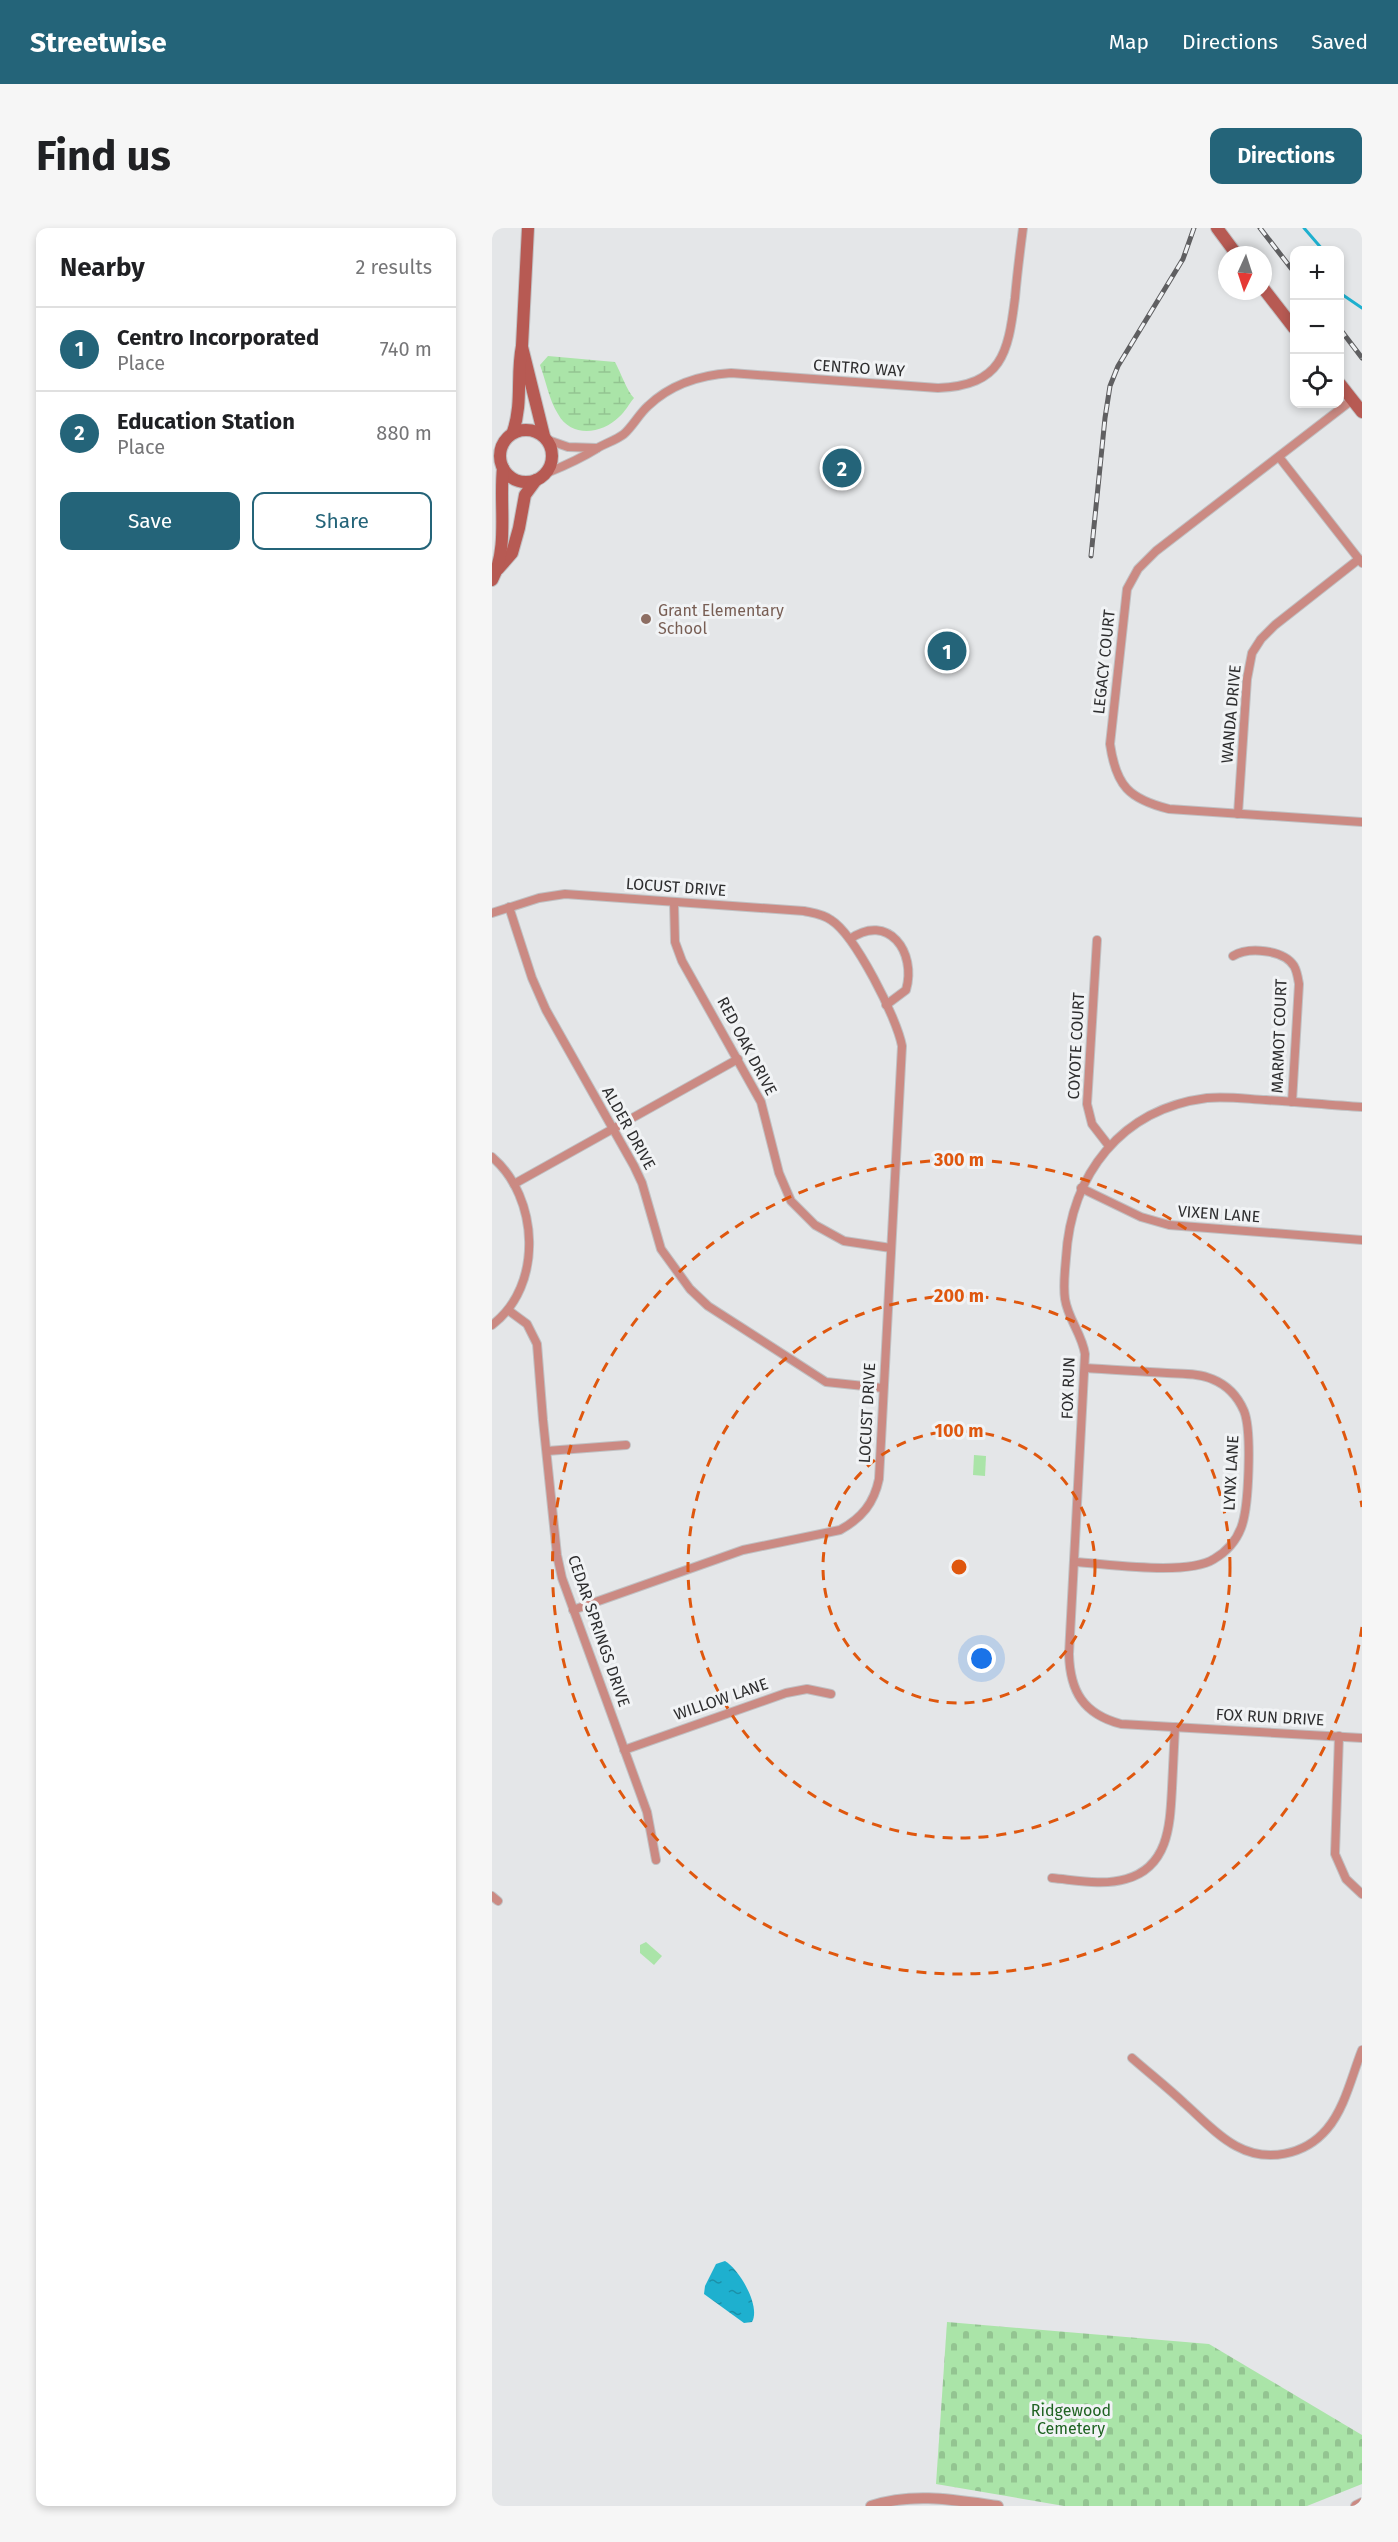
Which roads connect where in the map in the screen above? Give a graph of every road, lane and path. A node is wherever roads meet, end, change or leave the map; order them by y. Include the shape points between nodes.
1 (528, 228) edge
2 (1023, 228) edge
3 (1217, 228) edge
4 (1230, 246) edge
5 (1272, 300) edge
6 (1290, 323) edge
7 (522, 346) junction
8 (1344, 389) edge
9 (1352, 400) junction
10 (1362, 412) edge
11 (513, 432) junction
12 (546, 438) junction
13 (597, 448) junction
14 (1278, 457) junction
15 (503, 468) junction
16 (547, 473) junction
17 (536, 480) junction
18 (1360, 561) edge
19 (495, 575) edge
20 (1238, 814) junction
21 (1362, 822) edge
22 (674, 902) junction
23 (509, 907) junction
24 (492, 913) edge
25 (850, 939) junction
26 (1096, 940) dead end
27 (1233, 957) dead end
28 (886, 1005) junction
29 (738, 1059) junction
30 (1292, 1102) junction
31 (1362, 1107) edge
32 (613, 1130) junction
33 (1109, 1146) junction
34 (492, 1157) edge
35 (514, 1184) junction
36 (1081, 1188) junction
37 (1362, 1240) edge
38 (891, 1248) junction
39 (507, 1310) junction
40 (492, 1325) edge
41 (1085, 1368) junction
42 (883, 1388) junction
43 (626, 1445) dead end
44 (547, 1451) junction
45 (1075, 1562) junction
46 (573, 1610) junction
47 (831, 1694) dead end
48 (1175, 1727) junction
49 (1339, 1736) junction
50 (1362, 1738) edge
51 (624, 1750) junction
52 (656, 1860) dead end
53 (1052, 1878) dead end
54 (1362, 1894) edge
55 (1362, 2050) edge
56 (1132, 2058) dead end
57 (1362, 2503) edge
58 (871, 2506) edge
59 (998, 2506) edge
60 (1356, 2506) edge

1 - 7 main road
2 - 13 street, CENTRO WAY via 1010,337 998,362 978,381 938,388 712,374 671,389 646,407 624,434
3 - 4 main road
5 - 6 main road
7 - 11 main road via 520,407
7 - 12 main road
8 - 9 main road
9 - 10 main road
9 - 14 street, LEGACY COURT
11 - 12 main road via 530,429
11 - 15 main road via 502,444
12 - 13 street, CENTRO WAY via 568,447
12 - 16 main road via 553,459
13 - 16 street, CENTRO WAY
14 - 18 street
14 - 20 street, LEGACY COURT via 1150,557 1127,589 1110,744 1119,780 1131,795 1149,804
15 - 17 main road via 521,482
15 - 19 main road via 502,534
16 - 17 main road
17 - 19 main road via 525,495 512,553
18 - 20 street, WANDA DRIVE via 1275,625 1252,653
20 - 21 street, LEGACY COURT
22 - 23 street, LOCUST DRIVE via 551,894
22 - 25 street, LOCUST DRIVE via 804,911 831,919
22 - 29 street, RED OAK DRIVE via 675,942 682,961
23 - 24 street, LOCUST DRIVE
23 - 32 street, ALDER DRIVE via 546,1010
25 - 28 street, LOCUST DRIVE
25 - 28 street via 865,931 879,930 906,954 910,968 906,990
26 - 33 street, COYOTE COURT via 1087,1104 1092,1124
27 - 30 street, MARMOT COURT via 1243,952 1278,954 1295,968 1299,984
28 - 38 street, LOCUST DRIVE via 896,1022 902,1046
29 - 32 street
29 - 38 street, RED OAK DRIVE via 761,1102 779,1173 791,1201 803,1216 844,1241
30 - 31 street, FOX RUN
30 - 33 street, FOX RUN via 1228,1097 1192,1100 1158,1111
32 - 35 street
32 - 42 street, ALDER DRIVE via 642,1183 661,1249 690,1289 708,1306 826,1382
33 - 36 street, FOX RUN
34 - 35 street
35 - 39 street via 527,1217 528,1252 520,1286
36 - 37 street, VIXEN LANE via 1169,1226
36 - 41 street, FOX RUN via 1069,1226 1065,1287 1068,1312 1083,1342
38 - 42 street, LOCUST DRIVE
39 - 40 street
39 - 44 street, CEDAR SPRINGS DRIVE via 526,1324 537,1344
41 - 45 street, FOX RUN
41 - 45 street, LYNX LANE via 1212,1379 1238,1400 1248,1424 1249,1439 1242,1526 1231,1544 1213,1560 1191,1567
42 - 46 street, LOCUST DRIVE via 876,1492 871,1504 853,1523 840,1530 743,1550
43 - 44 street
44 - 46 street, CEDAR SPRINGS DRIVE via 557,1555
45 - 48 street, FOX RUN via 1069,1654 1070,1673 1078,1696 1109,1721
46 - 51 street, CEDAR SPRINGS DRIVE
47 - 51 street, WILLOW LANE via 807,1689 786,1693
48 - 49 street, FOX RUN DRIVE
48 - 53 street via 1168,1835 1159,1856 1126,1880
49 - 50 street, FOX RUN DRIVE
49 - 54 street via 1335,1854 1346,1879
51 - 52 street, CEDAR SPRINGS DRIVE via 647,1812
55 - 56 street via 1329,2128 1298,2150 1274,2155 1256,2154 1234,2145
57 - 60 street
58 - 59 street via 926,2497

